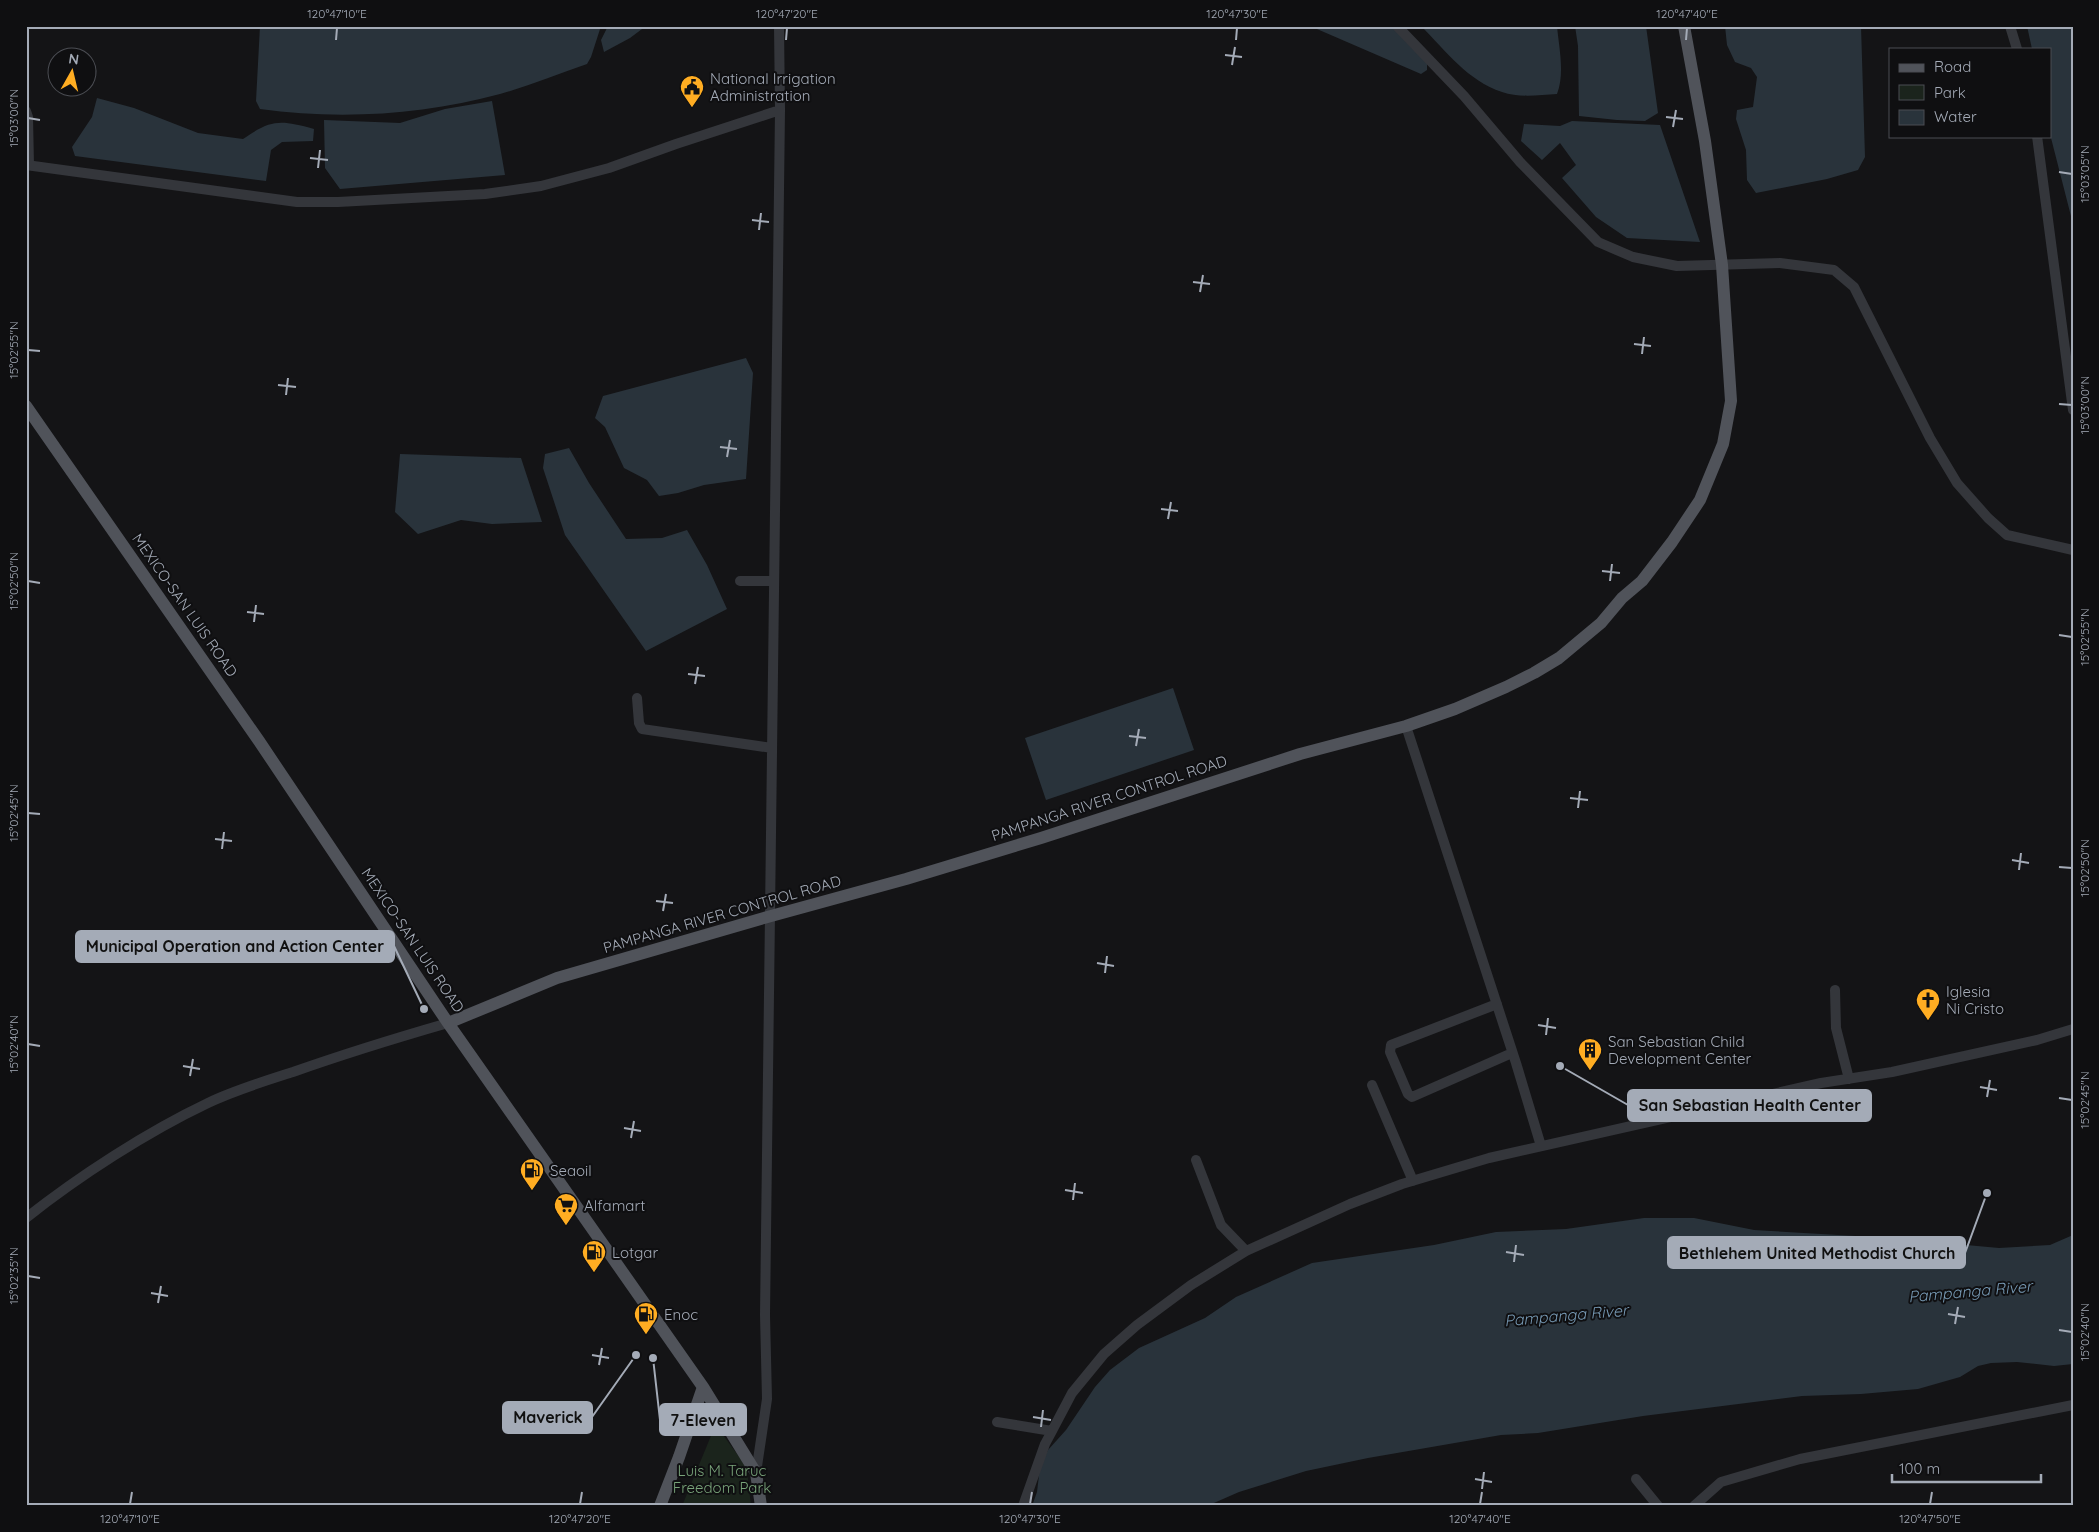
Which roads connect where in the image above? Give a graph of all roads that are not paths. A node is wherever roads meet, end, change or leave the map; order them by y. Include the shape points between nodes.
1 (779, 26) edge
2 (1397, 26) edge
3 (1684, 26) edge
4 (2010, 26) edge
5 (2017, 48) edge
6 (780, 110) junction
7 (26, 111) edge
8 (2037, 138) edge
9 (27, 165) edge
10 (1722, 265) junction
11 (26, 406) edge
12 (2073, 410) edge
13 (2073, 550) edge
14 (740, 580) dead end
15 (774, 581) junction
16 (637, 698) dead end
17 (1406, 726) junction
18 (772, 748) junction
19 (771, 916) junction
20 (1834, 990) dead end
21 (1497, 1004) junction
22 (448, 1023) junction
23 (2073, 1029) edge
24 (1512, 1053) junction
25 (1849, 1079) junction
26 (1372, 1085) dead end
27 (1540, 1146) junction
28 (1196, 1160) dead end
29 (1413, 1181) junction
30 (26, 1218) edge
31 (1246, 1251) junction
32 (703, 1387) junction
33 (2073, 1405) edge
34 (998, 1422) dead end
35 (1052, 1430) junction
36 (756, 1473) junction
37 (1636, 1479) dead end
38 (660, 1506) edge
39 (761, 1506) edge
40 (1024, 1506) edge
41 (1658, 1506) edge
42 (1694, 1506) edge

1 - 6 street
2 - 10 street via 1464,96 1520,162 1598,242 1633,257 1677,266
3 - 10 main road, PAMPANGA RIVER CONTROL ROAD via 1705,140
4 - 5 street
6 - 9 street via 610,168 541,186 484,194 297,202
6 - 15 street
7 - 9 street
8 - 12 street
10 - 13 street via 1780,263 1834,270 1854,287 1930,438 1957,483 2007,536
10 - 17 main road, PAMPANGA RIVER CONTROL ROAD via 1731,401 1723,444 1700,500 1672,542 1642,581 1559,658 1506,687
11 - 22 main road, MEXICO-SAN LUIS ROAD via 287,781
14 - 15 street
15 - 18 street
16 - 18 street via 638,723 642,729
17 - 19 main road, PAMPANGA RIVER CONTROL ROAD via 1300,754 1041,838
17 - 21 street
18 - 19 street
19 - 22 main road, PAMPANGA RIVER CONTROL ROAD via 557,978
19 - 36 street via 767,1039 767,1399
20 - 25 street via 1836,1028
21 - 24 street
21 - 24 street via 1391,1045 1390,1052 1412,1097
22 - 30 street, PAMPANGA RIVER CONTROL ROAD via 376,1044 209,1102 55,1195
22 - 32 main road, MEXICO-SAN LUIS ROAD
23 - 25 street via 2037,1040
24 - 27 street
25 - 27 street
26 - 29 street
27 - 29 street
28 - 31 street via 1221,1225
29 - 31 street via 1350,1204
31 - 35 street via 1191,1285 1104,1354 1072,1393
32 - 36 main road, MEXICO-SAN LUIS ROAD
32 - 38 main road
33 - 42 street via 1800,1459 1721,1482
34 - 35 street
35 - 40 street
36 - 39 main road
37 - 41 street

